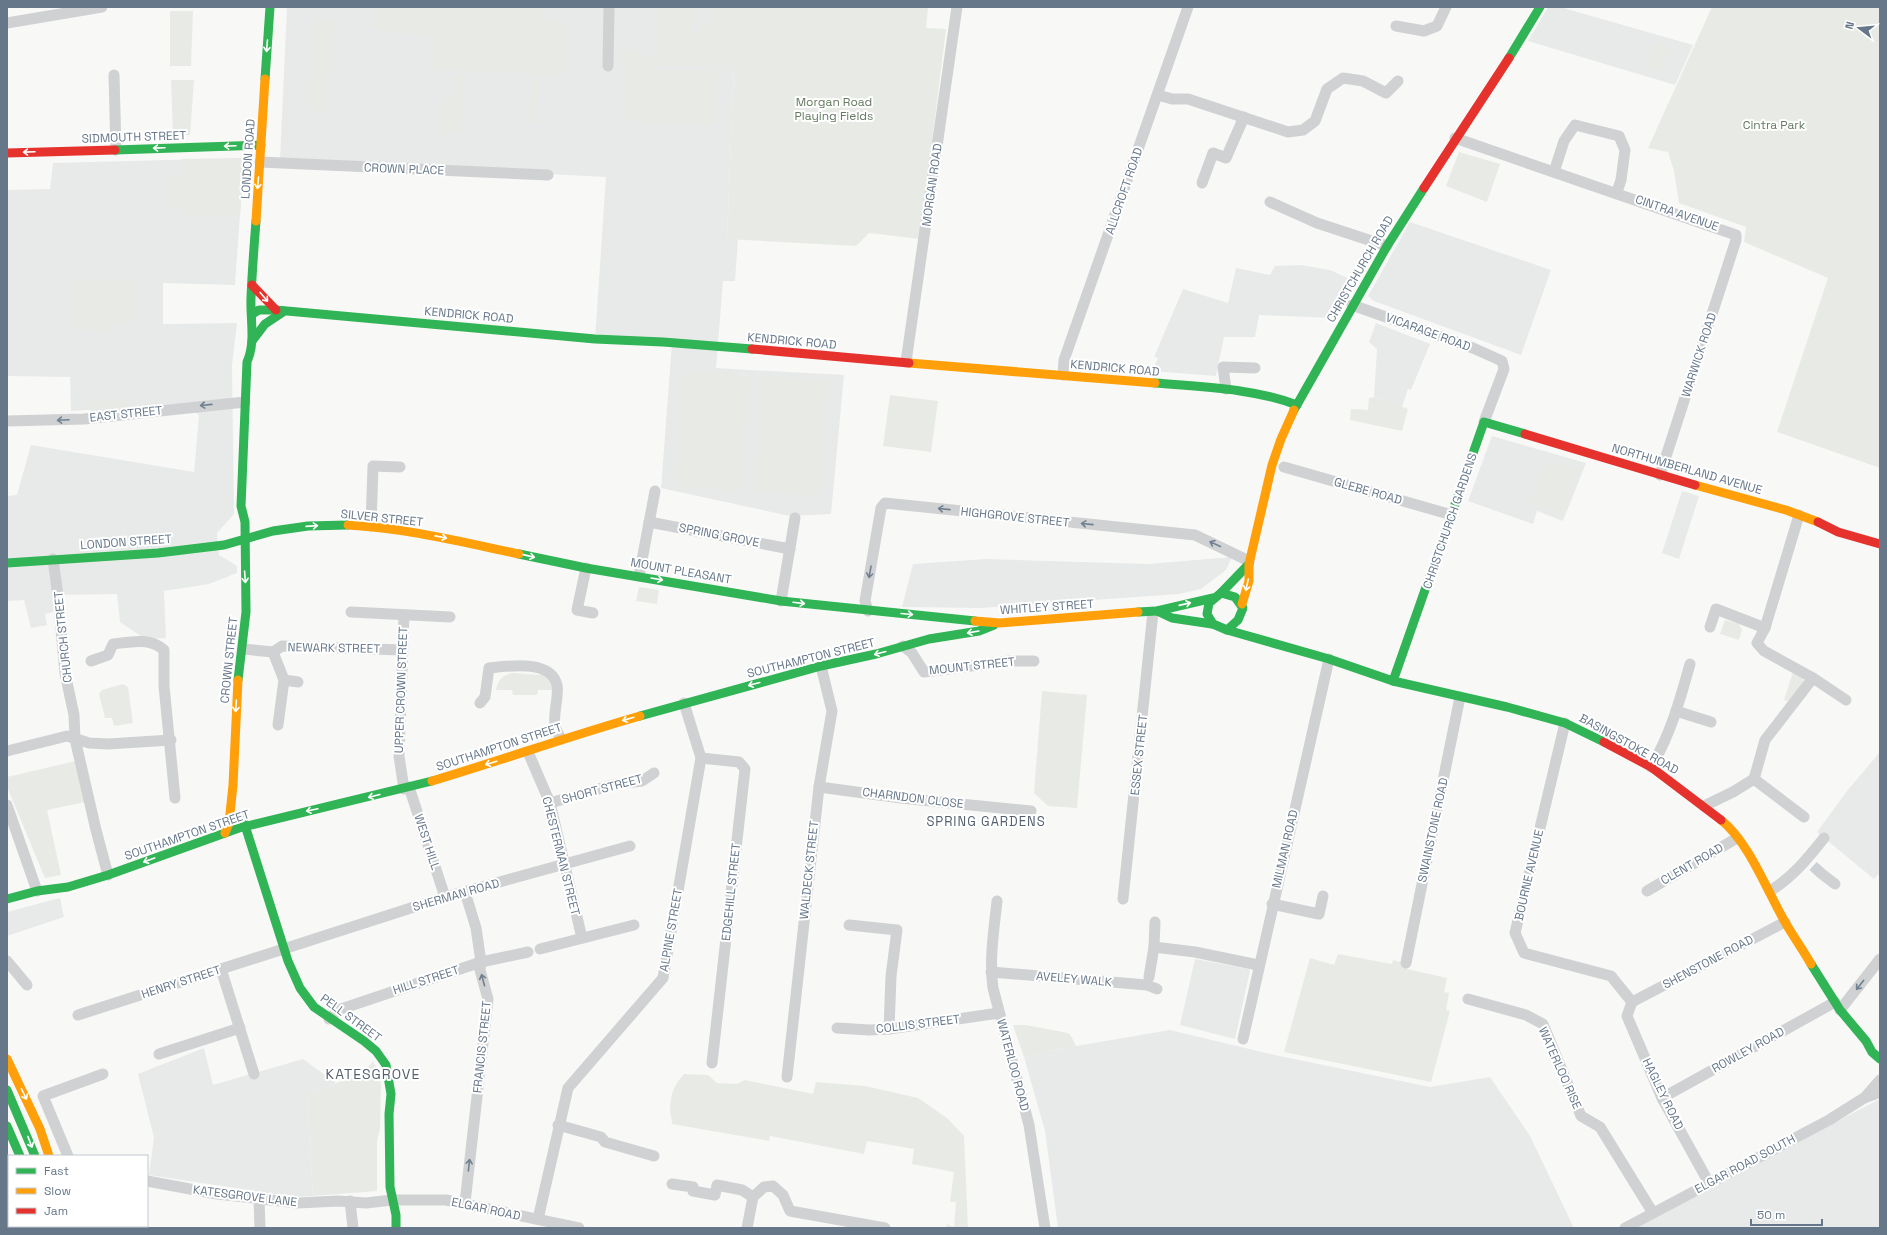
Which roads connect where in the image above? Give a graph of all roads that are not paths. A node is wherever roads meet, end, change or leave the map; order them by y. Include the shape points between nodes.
1 (102, 7) edge
2 (270, 7) edge
3 (609, 7) edge
4 (957, 7) edge
5 (1188, 7) edge
6 (1446, 7) edge
7 (1540, 7) edge
8 (7, 23) edge
9 (1396, 26) dead end
10 (608, 66) dead end
11 (114, 75) dead end
12 (1398, 81) dead end
13 (1158, 95) junction
14 (1244, 117) junction
15 (1456, 138) junction
16 (261, 145) junction
17 (116, 150) junction
18 (7, 153) edge
19 (260, 162) junction
20 (1554, 172) junction
21 (548, 175) dead end
22 (1202, 183) dead end
23 (1617, 192) junction
24 (1270, 202) dead end
25 (1736, 234) joint
26 (1386, 246) junction
27 (252, 285) junction
28 (1352, 305) junction
29 (279, 311) junction
30 (252, 314) junction
31 (242, 327) dead end
32 (252, 341) junction
33 (241, 353) dead end
34 (1502, 361) joint
35 (247, 362) junction
36 (906, 362) junction
37 (1255, 368) dead end
38 (1063, 375) junction
39 (1226, 389) junction
40 (245, 402) junction
41 (1297, 405) junction
42 (7, 421) edge
43 (1484, 422) junction
44 (400, 467) dead end
45 (1284, 468) dead end
46 (1660, 475) junction
47 (655, 491) dead end
48 (242, 506) junction
49 (1452, 515) junction
50 (1798, 515) junction
51 (255, 518) dead end
52 (795, 518) dead end
53 (236, 520) dead end
54 (648, 522) junction
55 (264, 525) dead end
56 (371, 526) junction
57 (273, 531) junction
58 (230, 533) dead end
59 (245, 538) junction
60 (1880, 544) edge
61 (224, 545) junction
62 (491, 547) joint
63 (790, 549) junction
64 (53, 559) junction
65 (7, 563) edge
66 (1249, 563) junction
67 (586, 568) junction
68 (639, 576) junction
69 (1217, 596) junction
70 (780, 601) junction
71 (1242, 604) junction
72 (868, 611) junction
73 (351, 612) dead end
74 (1155, 612) junction
75 (593, 614) dead end
76 (404, 615) junction
77 (1242, 615) junction
78 (450, 617) dead end
79 (1000, 623) junction
80 (1212, 624) junction
81 (1710, 626) dead end
82 (1765, 628) junction
83 (1228, 630) junction
84 (929, 639) junction
85 (1267, 640) junction
86 (903, 646) junction
87 (243, 649) junction
88 (278, 649) junction
89 (402, 650) junction
90 (1329, 659) junction
91 (916, 660) junction
92 (91, 661) dead end
93 (1034, 661) dead end
94 (1690, 664) dead end
95 (821, 666) junction
96 (1813, 678) junction
97 (284, 680) junction
98 (1393, 681) junction
99 (298, 682) dead end
100 (1460, 697) junction
101 (1846, 700) dead end
102 (480, 703) dead end
103 (684, 703) junction
104 (1676, 711) junction
105 (1711, 722) dead end
106 (1565, 723) junction
107 (278, 725) dead end
108 (75, 739) junction
109 (561, 739) junction
110 (171, 740) junction
111 (7, 751) edge
112 (528, 752) junction
113 (701, 758) junction
114 (1651, 767) junction
115 (654, 773) dead end
116 (1754, 779) junction
117 (233, 785) junction
118 (819, 787) junction
119 (407, 788) junction
120 (175, 798) dead end
121 (550, 803) junction
122 (7, 805) edge
123 (1704, 806) junction
124 (1031, 811) dead end
125 (1804, 816) dead end
126 (245, 826) junction
127 (225, 833) junction
128 (1736, 838) junction
129 (1824, 838) dead end
130 (630, 846) dead end
131 (256, 864) junction
132 (565, 864) junction
133 (1822, 874) tunnel mouth
134 (108, 875) junction
135 (1835, 884) dead end
136 (37, 891) junction
137 (1647, 891) dead end
138 (1770, 891) junction
139 (465, 892) junction
140 (1323, 896) dead end
141 (444, 897) junction
142 (7, 899) edge
143 (1123, 899) dead end
144 (997, 901) dead end
145 (1272, 904) junction
146 (1155, 922) dead end
147 (1785, 922) junction
148 (634, 925) dead end
149 (848, 925) dead end
150 (582, 938) junction
151 (1154, 947) junction
152 (284, 948) junction
153 (540, 949) dead end
154 (528, 952) dead end
155 (1880, 959) edge
156 (7, 961) edge
157 (481, 962) junction
158 (1406, 963) dead end
159 (1258, 965) junction
160 (221, 969) junction
161 (991, 972) junction
162 (1149, 977) dead end
163 (27, 985) dead end
164 (1157, 989) dead end
165 (1468, 999) dead end
166 (1632, 1002) junction
167 (1837, 1006) junction
168 (999, 1013) junction
169 (78, 1015) dead end
170 (330, 1019) junction
171 (240, 1028) junction
172 (837, 1028) dead end
173 (889, 1029) junction
174 (1243, 1039) dead end
175 (1866, 1041) junction
176 (1878, 1044) dead end
177 (159, 1054) dead end
178 (7, 1059) edge
179 (1880, 1059) edge
180 (712, 1063) dead end
181 (103, 1074) dead end
182 (254, 1074) dead end
183 (786, 1077) dead end
184 (1880, 1080) edge
185 (7, 1090) edge
186 (1880, 1092) edge
187 (1662, 1098) junction
188 (1864, 1098) junction
189 (558, 1125) junction
190 (7, 1126) edge
191 (20, 1155) edge
192 (35, 1155) edge
193 (49, 1155) edge
194 (68, 1155) edge
195 (654, 1156) dead end
196 (148, 1181) edge
197 (1709, 1183) junction
198 (672, 1184) dead end
199 (753, 1196) junction
200 (259, 1199) junction
201 (392, 1200) junction
202 (350, 1201) junction
203 (465, 1203) junction
204 (1653, 1213) junction
205 (538, 1220) junction
206 (260, 1228) edge
207 (353, 1228) edge
208 (396, 1228) edge
209 (579, 1228) edge
210 (747, 1228) edge
211 (885, 1228) edge
212 (1044, 1228) edge
213 (1625, 1228) edge

1 - 8 street
2 -> 16 main road, LONDON ROAD
3 - 10 street
4 - 36 street, MORGAN ROAD
5 - 13 street, ALLCROFT ROAD
6 - 9 street via 1437,26 1424,31
7 - 15 main road, CHRISTCHURCH ROAD
11 - 17 street
12 - 14 street via 1386,93 1363,81 1343,78 1326,89 1315,120 1303,130 1288,132
13 - 14 street via 1172,99 1188,99
13 - 38 street, ALLCROFT ROAD via 1064,360
14 - 22 street via 1226,158 1213,153
15 - 20 street, CINTRA AVENUE
15 - 26 main road, CHRISTCHURCH ROAD
16 -> 17 main road, SIDMOUTH STREET
16 - 19 main road, LONDON ROAD
17 -> 18 main road, SIDMOUTH STREET
19 - 21 street, CROWN PLACE
19 -> 27 main road, LONDON ROAD
20 - 23 street, CINTRA AVENUE
20 - 23 street via 1564,141 1575,125 1619,136 1625,150
23 - 25 street, CINTRA AVENUE
24 - 26 street via 1317,223
25 - 46 street, WARWICK ROAD
26 - 28 main road, CHRISTCHURCH ROAD
27 -> 29 main road
27 - 30 main road, LONDON ROAD
28 - 34 street, VICARAGE ROAD via 1473,348
28 - 41 main road, CHRISTCHURCH ROAD
29 - 30 main road, KENDRICK ROAD via 259,310
29 - 32 main road
29 - 36 main road, KENDRICK ROAD
30 - 31 main road via 245,316
30 - 32 main road, LONDON ROAD
32 - 35 main road, LONDON ROAD
33 - 35 main road
34 - 43 street, CHRISTCHURCH GARDENS via 1504,369
35 - 40 main road, LONDON ROAD
36 - 38 main road, KENDRICK ROAD
37 - 39 street via 1223,367
38 - 39 main road, KENDRICK ROAD
39 - 41 main road, KENDRICK ROAD via 1281,399
40 -> 42 street, EAST STREET via 84,419
40 - 48 main road, LONDON ROAD
41 - 66 main road, CHRISTCHURCH ROAD via 1272,465
43 - 46 main road, NORTHUMBERLAND AVENUE
43 - 49 main road, CHRISTCHURCH GARDENS
44 - 56 street via 373,466
45 - 49 street, GLEBE ROAD
46 - 50 main road, NORTHUMBERLAND AVENUE
47 - 54 street
48 - 51 main road
48 - 53 main road, LONDON ROAD
48 - 59 main road, LONDON ROAD
49 - 98 main road, CHRISTCHURCH GARDENS
50 - 60 main road, NORTHUMBERLAND AVENUE via 1838,532
50 - 82 street
52 - 63 street
54 - 63 street, SPRING GROVE
54 - 68 street
55 - 57 main road
57 -> 56 main road, SILVER STREET via 338,524
56 -> 62 main road, SILVER STREET
57 - 59 main road, SILVER STREET
58 - 61 main road
59 - 61 main road, LONDON STREET
59 -> 87 main road, CROWN STREET via 246,612
61 - 64 main road, LONDON STREET via 158,553
62 -> 67 main road, MOUNT PLEASANT
63 - 70 street
64 - 65 main road, LONDON STREET
64 - 108 street, CHURCH STREET
66 - 69 main road
66 -> 71 main road, CHRISTCHURCH ROAD via 1249,581
66 -> 72 street, HIGHGROVE STREET via 1195,535 885,503 881,508 865,601
67 - 68 main road, MOUNT PLEASANT
67 - 75 street via 577,610
68 -> 70 main road, MOUNT PLEASANT
69 - 71 main road via 1231,594
74 -> 69 main road, WHITLEY STREET
69 - 80 main road via 1208,606 1208,618
70 -> 72 main road, MOUNT PLEASANT
71 - 77 main road
72 -> 79 main road, WHITLEY STREET
73 - 76 street, UPPER CROWN STREET
74 - 79 main road, WHITLEY STREET
74 - 80 main road, WHITLEY STREET via 1172,618
74 - 143 street, ESSEX STREET
76 - 78 street, UPPER CROWN STREET
76 - 89 street, UPPER CROWN STREET
77 - 83 main road
77 - 85 main road
79 -> 84 main road, SOUTHAMPTON STREET via 979,631
80 - 83 main road
81 - 82 street via 1716,609
82 - 96 street via 1757,643 1764,651
83 - 85 main road
84 - 86 main road, SOUTHAMPTON STREET
84 - 91 street, MOUNT STREET
85 - 90 main road
86 - 91 street, MOUNT STREET
86 -> 95 main road, SOUTHAMPTON STREET
87 - 88 street, NEWARK STREET
87 -> 117 main road, CROWN STREET via 236,705
88 - 89 street, NEWARK STREET
88 - 97 street
89 - 119 street, UPPER CROWN STREET via 399,756
90 - 98 main road, BASINGSTOKE ROAD
90 - 145 street, MILMAN ROAD
91 - 93 street, MOUNT STREET via 924,672 1010,661
92 - 110 street via 108,655 114,644 149,642 164,650 164,686
94 - 104 street
95 -> 103 main road, SOUTHAMPTON STREET
95 - 118 street, WALDECK STREET via 832,711
96 - 101 street
96 - 116 street via 1765,740
97 - 99 street
97 - 107 street
98 - 100 main road, BASINGSTOKE ROAD
100 - 106 main road, BASINGSTOKE ROAD
100 - 158 street, SWAINSTONE ROAD
102 - 109 street via 485,698 489,668 539,667 550,673 557,685 555,726
103 -> 109 main road, SOUTHAMPTON STREET
103 - 113 street, ALPINE STREET
104 - 105 street
104 - 114 street
106 - 114 main road, BASINGSTOKE ROAD
106 - 166 street, BOURNE AVENUE via 1515,933 1524,953 1611,976
108 - 110 street via 108,744
108 - 111 street via 67,736
108 - 134 street, CHURCH STREET
109 - 112 main road, SOUTHAMPTON STREET
110 - 120 street
112 -> 119 main road, SOUTHAMPTON STREET
112 - 121 street, CHESTERMAN STREET
113 - 180 street, EDGEHILL STREET via 740,762 745,769
113 - 189 street, ALPINE STREET via 663,978 568,1088
114 - 123 main road, BASINGSTOKE ROAD
115 - 121 street, SHORT STREET via 642,781 616,784
116 - 123 street
116 - 125 street
117 - 126 main road, CROWN STREET
117 - 127 main road, CROWN STREET via 229,823
118 - 124 street, CHARNDON CLOSE
118 - 183 street, WALDECK STREET
119 -> 126 main road, SOUTHAMPTON STREET
119 - 141 street, WEST HILL
121 - 132 street, CHESTERMAN STREET
122 - 136 street
123 - 128 main road, BASINGSTOKE ROAD via 1724,822
126 - 127 main road, SOUTHAMPTON STREET
126 - 131 main road, PELL STREET
127 - 131 main road, PELL STREET via 238,840
127 -> 134 main road, SOUTHAMPTON STREET
128 - 137 street, CLENT ROAD
128 - 138 main road, BASINGSTOKE ROAD
129 - 138 street via 1810,863
130 - 132 street, SHERMAN ROAD
131 - 152 main road, PELL STREET
132 - 139 street, SHERMAN ROAD
132 - 150 street, CHESTERMAN STREET
133 - 135 street
134 - 136 main road, SOUTHAMPTON STREET via 68,887
136 - 142 main road, SOUTHAMPTON STREET
138 - 147 main road, BASINGSTOKE ROAD
139 - 141 street, SHERMAN ROAD
139 - 157 street, FRANCIS STREET via 476,928
140 - 145 street via 1319,914
141 - 152 street, SHERMAN ROAD
144 - 161 street, WATERLOO ROAD
145 - 159 street, MILMAN ROAD
146 - 151 street
147 - 166 street, SHENSTONE ROAD
147 - 167 main road, BASINGSTOKE ROAD
148 - 150 street
149 - 173 street via 902,930 891,976
150 - 153 street
151 - 159 street via 1195,952
151 - 162 street
152 - 160 street, HENRY STREET
152 - 170 main road, PELL STREET via 293,975 304,994 314,1007
154 - 157 street, HILL STREET
155 -> 167 street
156 - 163 street
157 - 170 street, HILL STREET via 338,1010
203 -> 157 street, FRANCIS STREET via 488,999 480,970
159 - 174 street, MILMAN ROAD
160 - 169 street, HENRY STREET
160 - 171 street
161 - 164 street, AVELEY WALK via 1147,985
161 - 168 street, WATERLOO ROAD
165 - 204 street, WATERLOO RISE via 1526,1015 1543,1024 1581,1116 1600,1127
166 - 187 street, HAGLEY ROAD via 1627,1016
167 - 175 main road, BASINGSTOKE ROAD
167 - 187 street, ROWLEY ROAD
168 - 173 street, COLLIS STREET
168 - 212 street, WATERLOO ROAD via 1029,1125
170 - 201 main road, PELL STREET via 376,1051 386,1065 390,1083
171 - 177 street
171 - 182 street
172 - 173 street, COLLIS STREET
175 - 176 main road
175 - 179 main road, BASINGSTOKE ROAD via 1872,1052
178 -> 193 main road via 40,1129
181 - 194 street via 43,1096
184 - 188 street, ELGAR ROAD SOUTH
185 -> 192 main road
186 - 188 street, ELGAR ROAD SOUTH
187 - 197 street, HAGLEY ROAD
188 - 197 street, ELGAR ROAD SOUTH via 1827,1121
189 - 195 street
189 - 205 street, ALPINE STREET
190 - 191 main road
196 - 200 street, KATESGROVE LANE
197 - 204 street, ELGAR ROAD SOUTH
198 - 199 street via 693,1187 693,1191 715,1195 717,1185 742,1190
199 - 210 street
199 - 211 street via 764,1187 773,1186 783,1195 790,1211
200 - 202 street, KATESGROVE LANE via 298,1203
200 - 206 street
201 - 202 street, KATESGROVE LANE via 373,1203
201 - 203 street, ELGAR ROAD via 446,1200
201 - 208 main road, PELL STREET
202 - 207 street
203 - 205 street, ELGAR ROAD
204 - 213 street, ELGAR ROAD SOUTH
205 - 209 street, ELGAR ROAD

